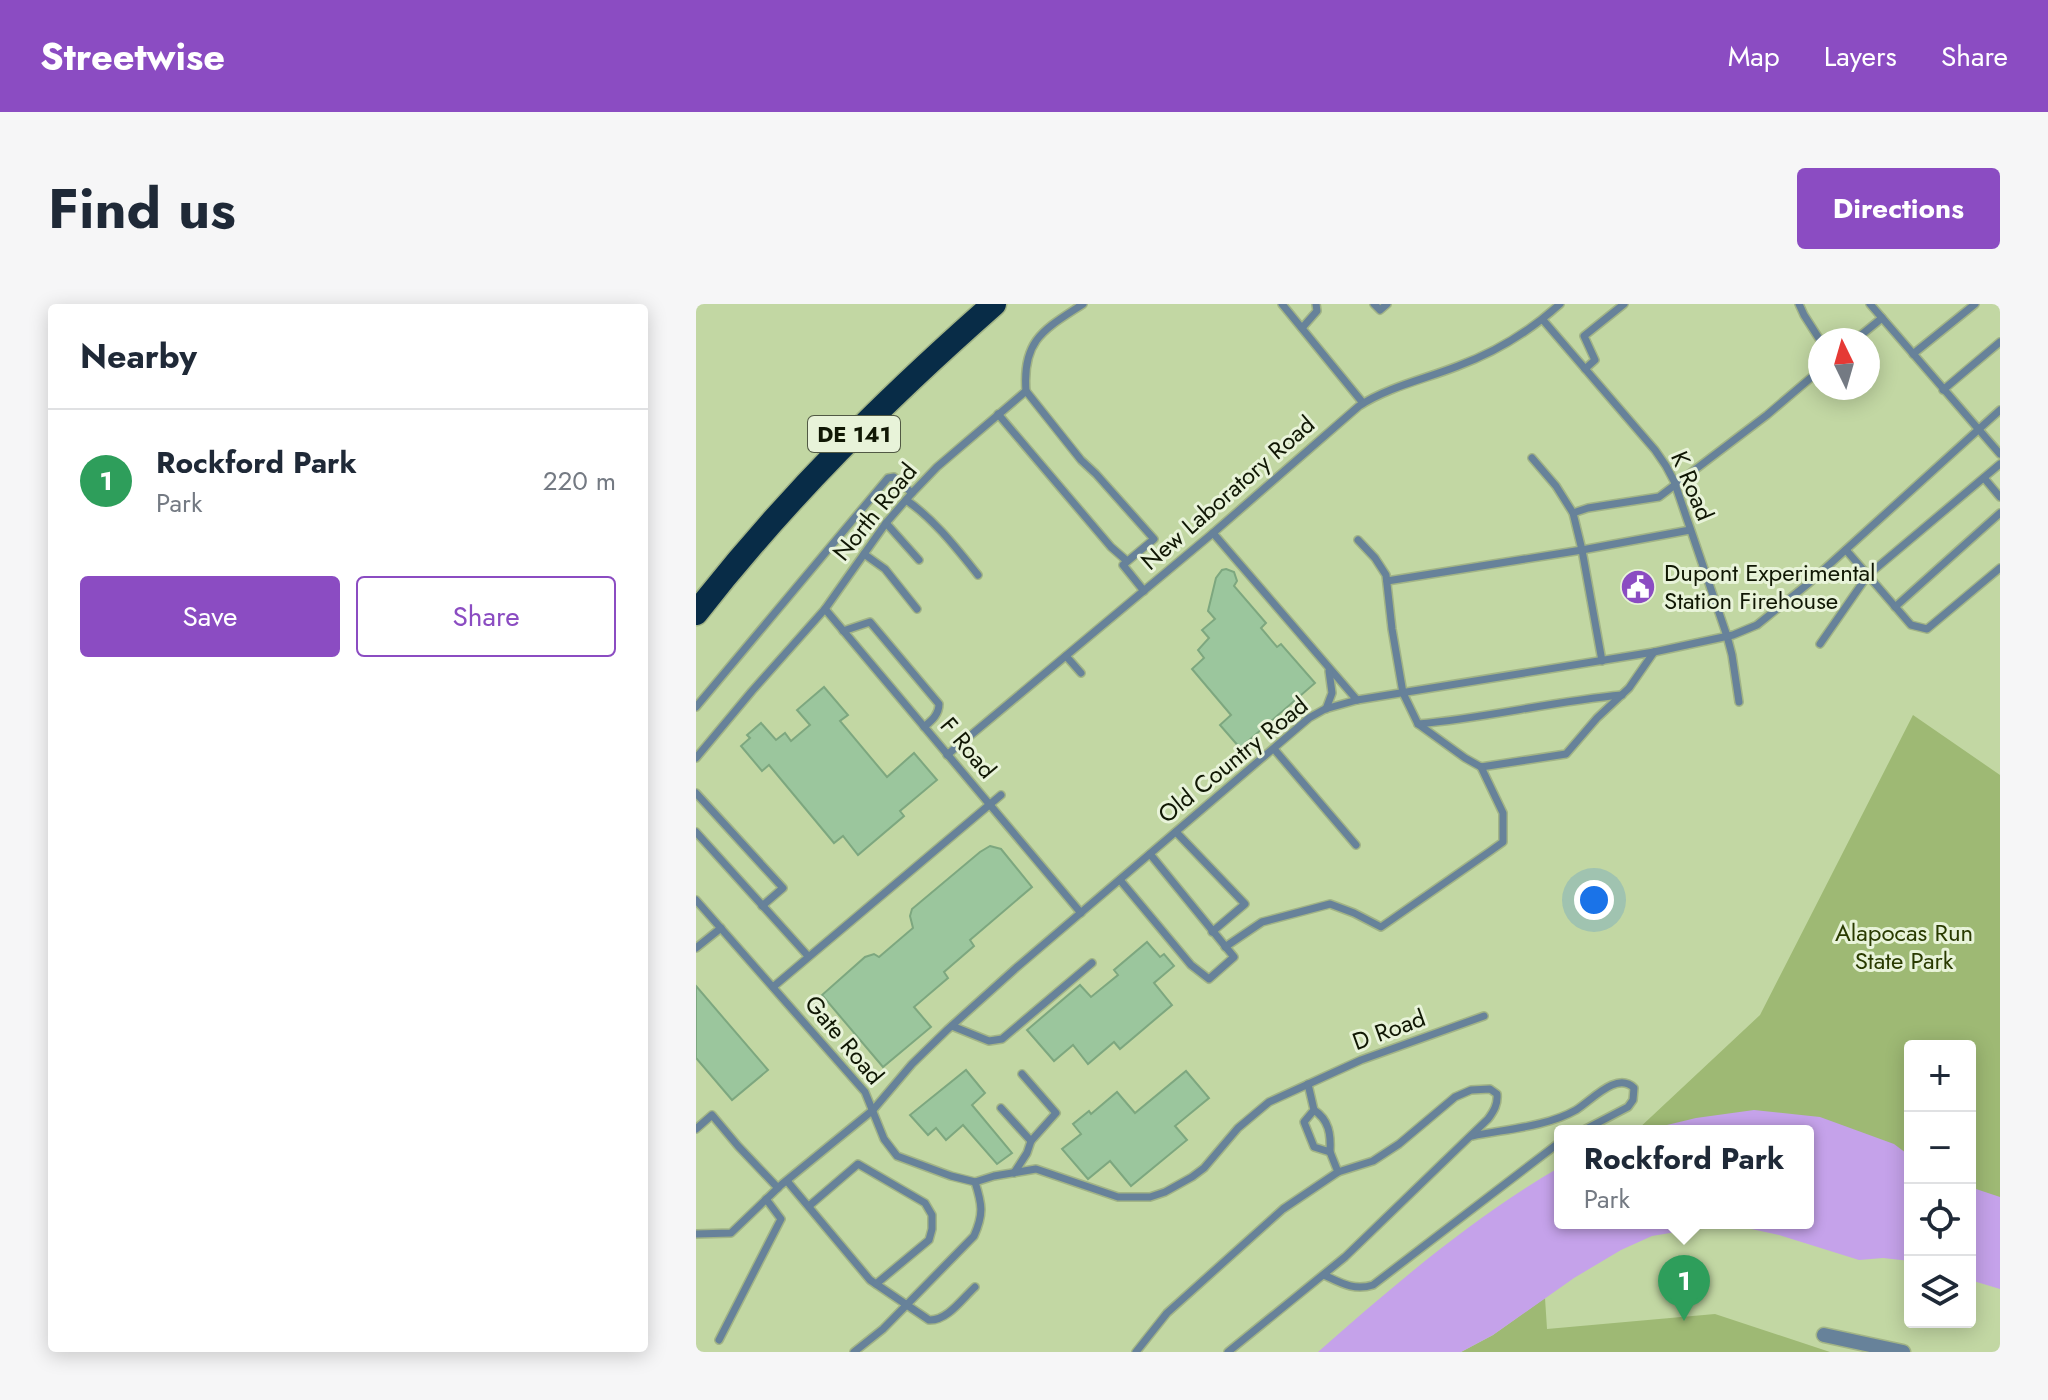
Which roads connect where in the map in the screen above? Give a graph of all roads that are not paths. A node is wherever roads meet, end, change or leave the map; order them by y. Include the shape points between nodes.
1 (994, 304) edge
2 (1083, 304) edge
3 (1282, 304) edge
4 (1316, 304) edge
5 (1374, 304) edge
6 (1387, 304) edge
7 (1560, 304) edge
8 (1624, 304) edge
9 (1799, 304) edge
10 (1870, 304) edge
11 (1975, 304) edge
12 (1882, 318) junction
13 (1543, 320) junction
14 (1302, 328) junction
15 (1812, 328) edge
16 (1870, 328) edge
17 (2000, 342) edge
18 (1913, 354) junction
19 (1585, 369) junction
20 (1808, 380) edge
21 (1943, 390) junction
22 (1026, 391) junction
23 (1363, 403) junction
24 (2000, 410) edge
25 (998, 414) junction
26 (1978, 430) junction
27 (2000, 454) edge
28 (1532, 458) dead end
29 (2000, 464) edge
30 (1984, 478) junction
31 (1675, 486) junction
32 (912, 493) junction
33 (2000, 497) edge
34 (906, 500) junction
35 (1573, 513) junction
36 (2000, 513) edge
37 (886, 523) junction
38 (1690, 530) junction
39 (1213, 533) junction
40 (1358, 540) dead end
41 (1582, 550) junction
42 (1846, 550) junction
43 (864, 554) junction
44 (919, 560) dead end
45 (1127, 561) junction
46 (2000, 568) edge
47 (978, 575) dead end
48 (1868, 575) junction
49 (1387, 581) junction
50 (1144, 591) junction
51 (1895, 607) junction
52 (825, 609) junction
53 (917, 609) dead end
54 (696, 613) edge
55 (843, 631) junction
56 (1727, 636) junction
57 (1820, 644) dead end
58 (1654, 652) junction
59 (1066, 656) junction
60 (1602, 661) junction
61 (1325, 662) junction
62 (1081, 673) dead end
63 (1403, 693) junction
64 (1622, 695) junction
65 (1357, 700) junction
66 (1739, 702) dead end
67 (696, 707) edge
68 (1325, 709) junction
69 (1418, 724) junction
70 (924, 727) junction
71 (1274, 749) junction
72 (947, 755) junction
73 (696, 758) edge
74 (1481, 767) junction
75 (696, 793) edge
76 (1001, 795) dead end
77 (990, 805) junction
78 (696, 832) edge
79 (1176, 832) junction
80 (1356, 845) dead end
81 (1150, 854) junction
82 (1120, 880) junction
83 (696, 900) edge
84 (762, 906) junction
85 (1081, 913) junction
86 (721, 928) junction
87 (1212, 932) junction
88 (1225, 947) junction
89 (696, 948) edge
90 (808, 956) junction
91 (1092, 963) dead end
92 (773, 987) junction
93 (1484, 1016) dead end
94 (952, 1026) junction
95 (1022, 1074) dead end
96 (1308, 1084) junction
97 (1001, 1108) dead end
98 (873, 1110) junction
99 (1314, 1110) junction
100 (1594, 1125) edge
101 (696, 1129) edge
102 (1470, 1136) junction
103 (1031, 1141) junction
104 (1554, 1147) edge
105 (1330, 1152) junction
106 (1338, 1172) junction
107 (1014, 1173) junction
108 (787, 1181) junction
109 (975, 1182) junction
110 (778, 1188) junction
111 (766, 1199) junction
112 (809, 1206) junction
113 (698, 1234) edge
114 (696, 1242) edge
115 (1324, 1275) junction
116 (876, 1284) junction
117 (975, 1287) dead end
118 (907, 1304) junction
119 (1824, 1335) dead end
120 (719, 1340) dead end
121 (854, 1352) edge
122 (1136, 1352) edge
123 (1228, 1352) edge
124 (1903, 1352) edge

1 - 54 highway, DE 141 via 835,453
2 - 22 lane via 1041,333 1027,361
3 - 14 lane
4 - 14 lane via 1317,311
5 - 6 lane via 1380,310
7 - 13 lane, New Laboratory Road
8 - 19 lane via 1584,336 1595,360
9 - 15 lane
10 - 12 lane
11 - 18 lane
12 - 16 lane
12 - 18 lane
13 - 19 lane, K Road
13 - 23 lane, New Laboratory Road via 1490,354
14 - 23 lane
17 - 21 lane
18 - 21 lane
19 - 31 lane, K Road via 1655,450
20 - 31 lane
21 - 26 lane
22 - 25 lane, North Road
22 - 45 lane via 1154,539
23 - 39 lane, New Laboratory Road
24 - 26 lane, Old Country Road
25 - 32 lane, North Road
25 - 45 lane
26 - 27 lane
26 - 42 lane, Old Country Road
28 - 35 lane
29 - 30 lane
30 - 33 lane
30 - 48 lane
31 - 35 lane via 1659,497
31 - 38 lane, K Road
32 - 34 lane, North Road
32 - 67 lane via 894,477 888,478
34 - 37 lane, North Road
34 - 47 lane
35 - 41 lane
36 - 51 lane
37 - 43 lane, North Road
37 - 44 lane
38 - 41 lane
38 - 56 lane, K Road
39 - 50 lane, New Laboratory Road
39 - 61 lane
40 - 49 lane
41 - 49 lane
41 - 60 lane
42 - 48 lane
42 - 56 lane, Old Country Road via 1757,625
43 - 52 lane, North Road
43 - 53 lane via 885,569
45 - 50 lane via 1123,565
46 - 51 lane via 1927,629 1911,625
48 - 51 lane
48 - 57 lane
49 - 63 lane
50 - 59 lane, New Laboratory Road
52 - 55 lane, F Road
52 - 73 lane, North Road
55 - 70 lane, F Road
55 - 70 lane via 870,622 888,641 939,704
56 - 58 lane, Old Country Road
56 - 66 lane, K Road
58 - 60 lane, Old Country Road
58 - 64 lane
59 - 62 lane
59 - 72 lane, New Laboratory Road
60 - 63 lane, Old Country Road
61 - 65 lane
61 - 68 lane via 1332,693
63 - 65 lane, Old Country Road
63 - 69 lane
64 - 69 lane
64 - 74 lane via 1566,754
65 - 68 lane, Old Country Road
68 - 71 lane, Old Country Road
69 - 74 lane
70 - 72 lane, F Road
71 - 79 lane, Old Country Road
71 - 80 lane
72 - 77 lane, F Road
74 - 88 lane via 1503,813 1503,842 1489,852 1381,927 1330,904 1262,922
75 - 84 lane via 783,888
76 - 77 lane
77 - 85 lane, F Road
77 - 90 lane
78 - 84 lane
79 - 81 lane, Old Country Road
79 - 87 lane via 1245,904
81 - 82 lane, Old Country Road
81 - 87 lane
82 - 85 lane, Old Country Road
82 - 88 lane via 1191,965 1209,979 1234,957
83 - 86 lane, Gate Road
84 - 90 lane
85 - 94 lane, Old Country Road
86 - 89 lane
86 - 92 lane, Gate Road
87 - 88 lane
90 - 92 lane
91 - 94 lane via 1002,1039 989,1041
92 - 98 lane, Gate Road via 865,1092
93 - 96 lane, D Road
94 - 98 lane, Old Country Road
95 - 103 lane via 1056,1113
96 - 99 lane
96 - 107 lane, Gate Road via 1269,1102 1192,1177 1150,1197 1118,1197 1043,1170
97 - 103 lane
98 - 108 lane, Old Country Road
98 - 109 lane, Gate Road via 897,1156
99 - 105 lane via 1324,1116
99 - 105 lane via 1304,1122 1314,1147
100 - 102 lane via 1628,1107 1634,1088 1629,1083 1621,1081 1574,1111 1546,1121
101 - 110 lane via 712,1115
102 - 106 lane via 1495,1110 1497,1094 1490,1089 1455,1097 1373,1161
102 - 115 lane
103 - 107 lane
104 - 115 lane via 1373,1285 1361,1289
105 - 106 lane
106 - 122 lane via 1283,1209 1200,1281
107 - 109 lane, Gate Road
108 - 110 lane, Old Country Road
108 - 112 lane
109 - 118 lane via 981,1221 974,1236
110 - 111 lane, Old Country Road
111 - 113 lane, Old Country Road via 731,1233
111 - 120 lane via 781,1219
112 - 116 lane
112 - 116 lane via 858,1164 925,1203 932,1215 929,1240
113 - 114 lane
115 - 123 lane
116 - 118 lane
117 - 118 lane via 935,1321
118 - 121 lane
119 - 124 street

